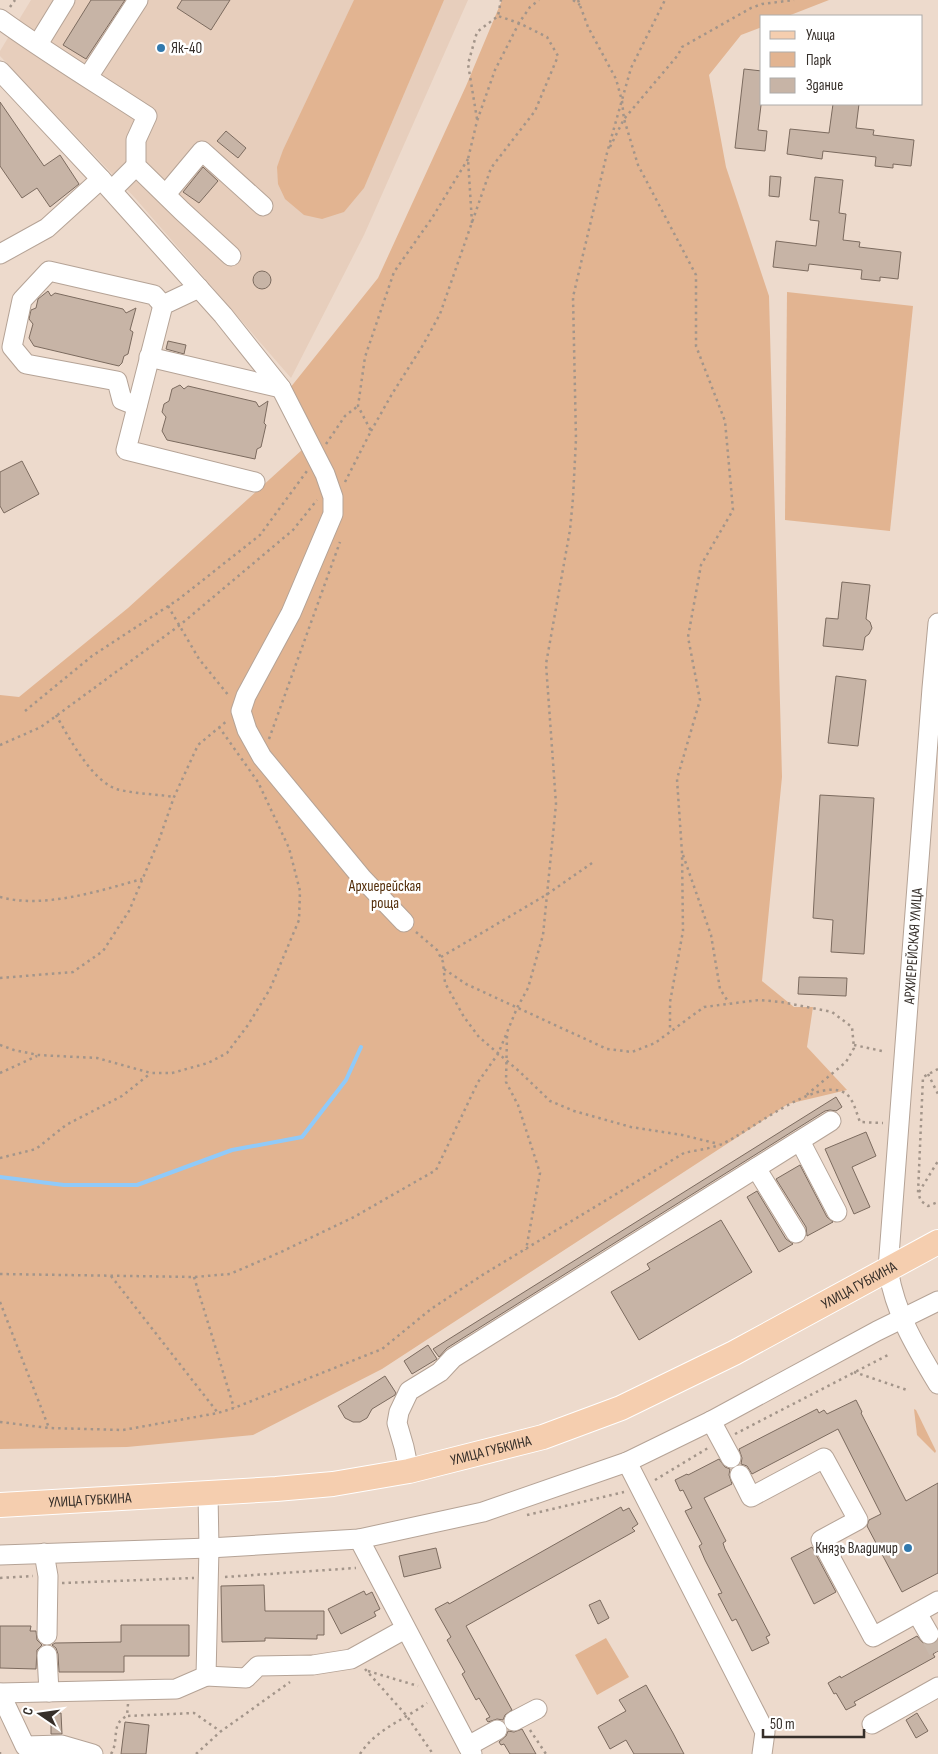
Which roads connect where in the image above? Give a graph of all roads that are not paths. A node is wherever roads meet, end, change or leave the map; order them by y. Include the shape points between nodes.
1 (65, 0) edge
2 (138, 0) edge
3 (0, 19) edge
4 (38, 44) junction
5 (0, 71) edge
6 (88, 78) junction
7 (136, 166) junction
8 (106, 184) junction
9 (166, 194) junction
10 (263, 206) dead end
11 (0, 254) edge
12 (231, 256) dead end
13 (198, 288) junction
14 (163, 304) junction
15 (149, 357) junction
16 (281, 388) junction
17 (137, 406) junction
18 (255, 482) dead end
19 (938, 623) edge
20 (929, 835) edge
21 (404, 922) road end
22 (832, 1121) dead end
23 (800, 1141) junction
24 (756, 1168) junction
25 (836, 1212) dead end
26 (796, 1234) dead end
27 (938, 1242) edge
28 (888, 1269) junction
29 (938, 1301) edge
30 (901, 1318) junction
31 (938, 1384) edge
32 (711, 1421) junction
33 (731, 1458) dead end
34 (627, 1462) junction
35 (409, 1471) junction
36 (740, 1475) dead end
37 (208, 1493) junction
38 (0, 1505) edge
39 (359, 1539) junction
40 (209, 1548) junction
41 (44, 1553) junction
42 (0, 1555) edge
43 (938, 1601) edge
44 (917, 1613) junction
45 (405, 1629) junction
46 (929, 1634) tunnel mouth
47 (47, 1635) dead end
48 (47, 1654) dead end
49 (206, 1676) junction
50 (938, 1687) edge
51 (49, 1692) junction
52 (0, 1693) edge
53 (872, 1724) dead end
54 (497, 1730) dead end
55 (470, 1750) edge
56 (93, 1754) edge
57 (762, 1754) edge

1 - 4 street
2 - 6 street
3 - 4 street
4 - 6 street
5 - 8 street
6 - 7 street via 147,116 136,140
7 - 8 street
7 - 9 street
8 - 11 street via 47,228
8 - 13 street
9 - 10 street via 202,151
9 - 12 street
13 - 14 street
13 - 16 street
14 - 15 street
14 - 17 street via 154,296 50,271 22,300 12,347 26,364 117,381 122,400
15 - 16 street
15 - 17 street
16 - 21 street via 317,458 338,488 333,514 320,547 291,613 241,711 247,730 262,756 362,878
17 - 18 street via 126,450
19 - 20 street, АРХИЕРЕЙСКАЯ УЛИЦА
20 - 28 street, АРХИЕРЕЙСКАЯ УЛИЦА
22 - 23 street
23 - 24 street
23 - 25 street
24 - 26 street
24 - 35 street via 453,1358 440,1372 410,1391 398,1412 397,1423
27 - 28 main road, УЛИЦА ГУБКИНА
28 - 30 street, АРХИЕРЕЙСКАЯ УЛИЦА
28 - 35 main road, УЛИЦА ГУБКИНА via 734,1353 621,1408 543,1437
29 - 30 street
30 - 31 street, АРХИЕРЕЙСКАЯ УЛИЦА
30 - 32 street
32 - 33 street
32 - 34 street
34 - 39 street via 483,1512
34 - 57 street via 766,1732
35 - 37 main road, УЛИЦА ГУБКИНА via 334,1484
36 - 44 street via 751,1496 824,1458 858,1520 821,1540 873,1637
37 - 38 main road, УЛИЦА ГУБКИНА
37 - 40 street
39 - 40 street
39 - 45 street
40 - 41 street
40 - 49 street
41 - 42 street
41 - 47 street via 48,1576
43 - 44 street
44 - 46 street
45 - 49 street via 360,1664 258,1666 246,1678
45 - 55 street
48 - 51 street
49 - 51 street via 176,1689
50 - 53 street
51 - 52 street
52 - 56 street via 24,1746 62,1745
54 - 55 street

